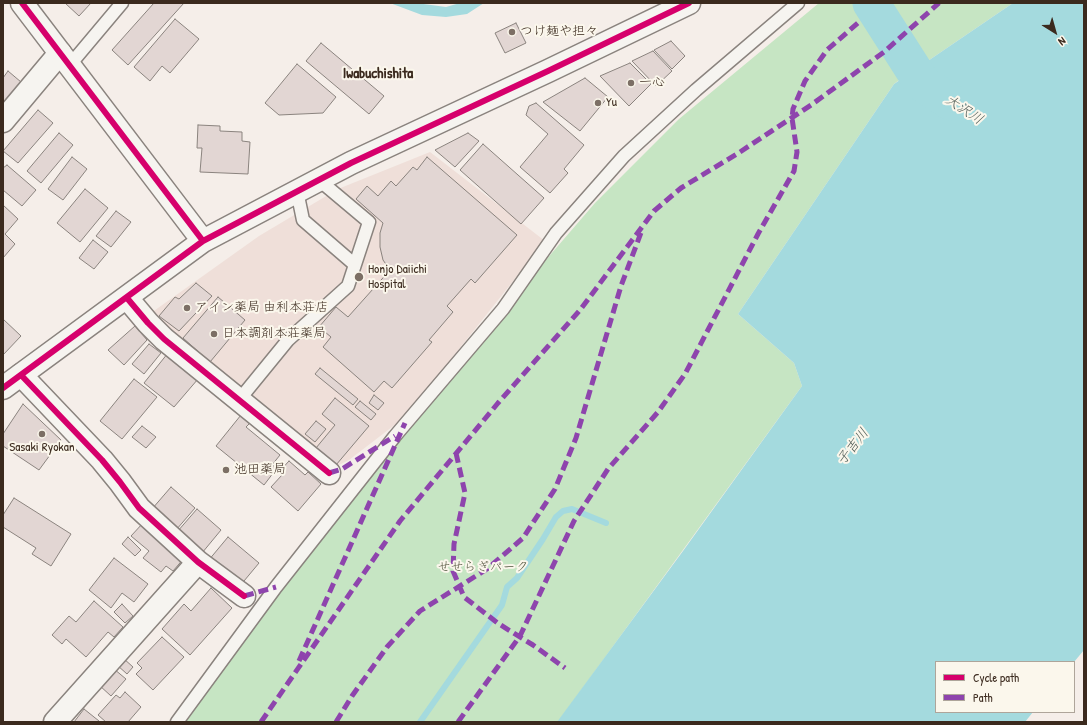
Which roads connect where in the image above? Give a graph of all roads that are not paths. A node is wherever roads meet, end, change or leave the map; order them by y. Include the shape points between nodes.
1 (22, 3) edge
2 (122, 3) edge
3 (690, 3) edge
4 (798, 3) edge
5 (64, 59) junction
6 (3, 122) edge
7 (319, 180) junction
8 (297, 191) junction
9 (203, 241) junction
10 (354, 264) junction
11 (127, 298) junction
12 (10, 379) edge
13 (239, 400) junction
14 (329, 473) dead end
15 (198, 562) junction
16 (244, 596) dead end
17 (55, 722) edge
18 (177, 722) edge

1 - 5 street
2 - 5 lane
3 - 7 street via 351,162
4 - 18 lane via 696,90 624,156 556,233 503,309 395,436 276,587
5 - 6 street
5 - 9 street
7 - 8 street
7 - 10 lane via 369,222
8 - 9 street
8 - 10 lane via 303,220
9 - 11 street
10 - 13 lane via 348,286 288,340
11 - 12 street
11 - 13 street via 164,339
12 - 15 street via 102,460 139,508
13 - 14 street
15 - 16 street
15 - 17 street

